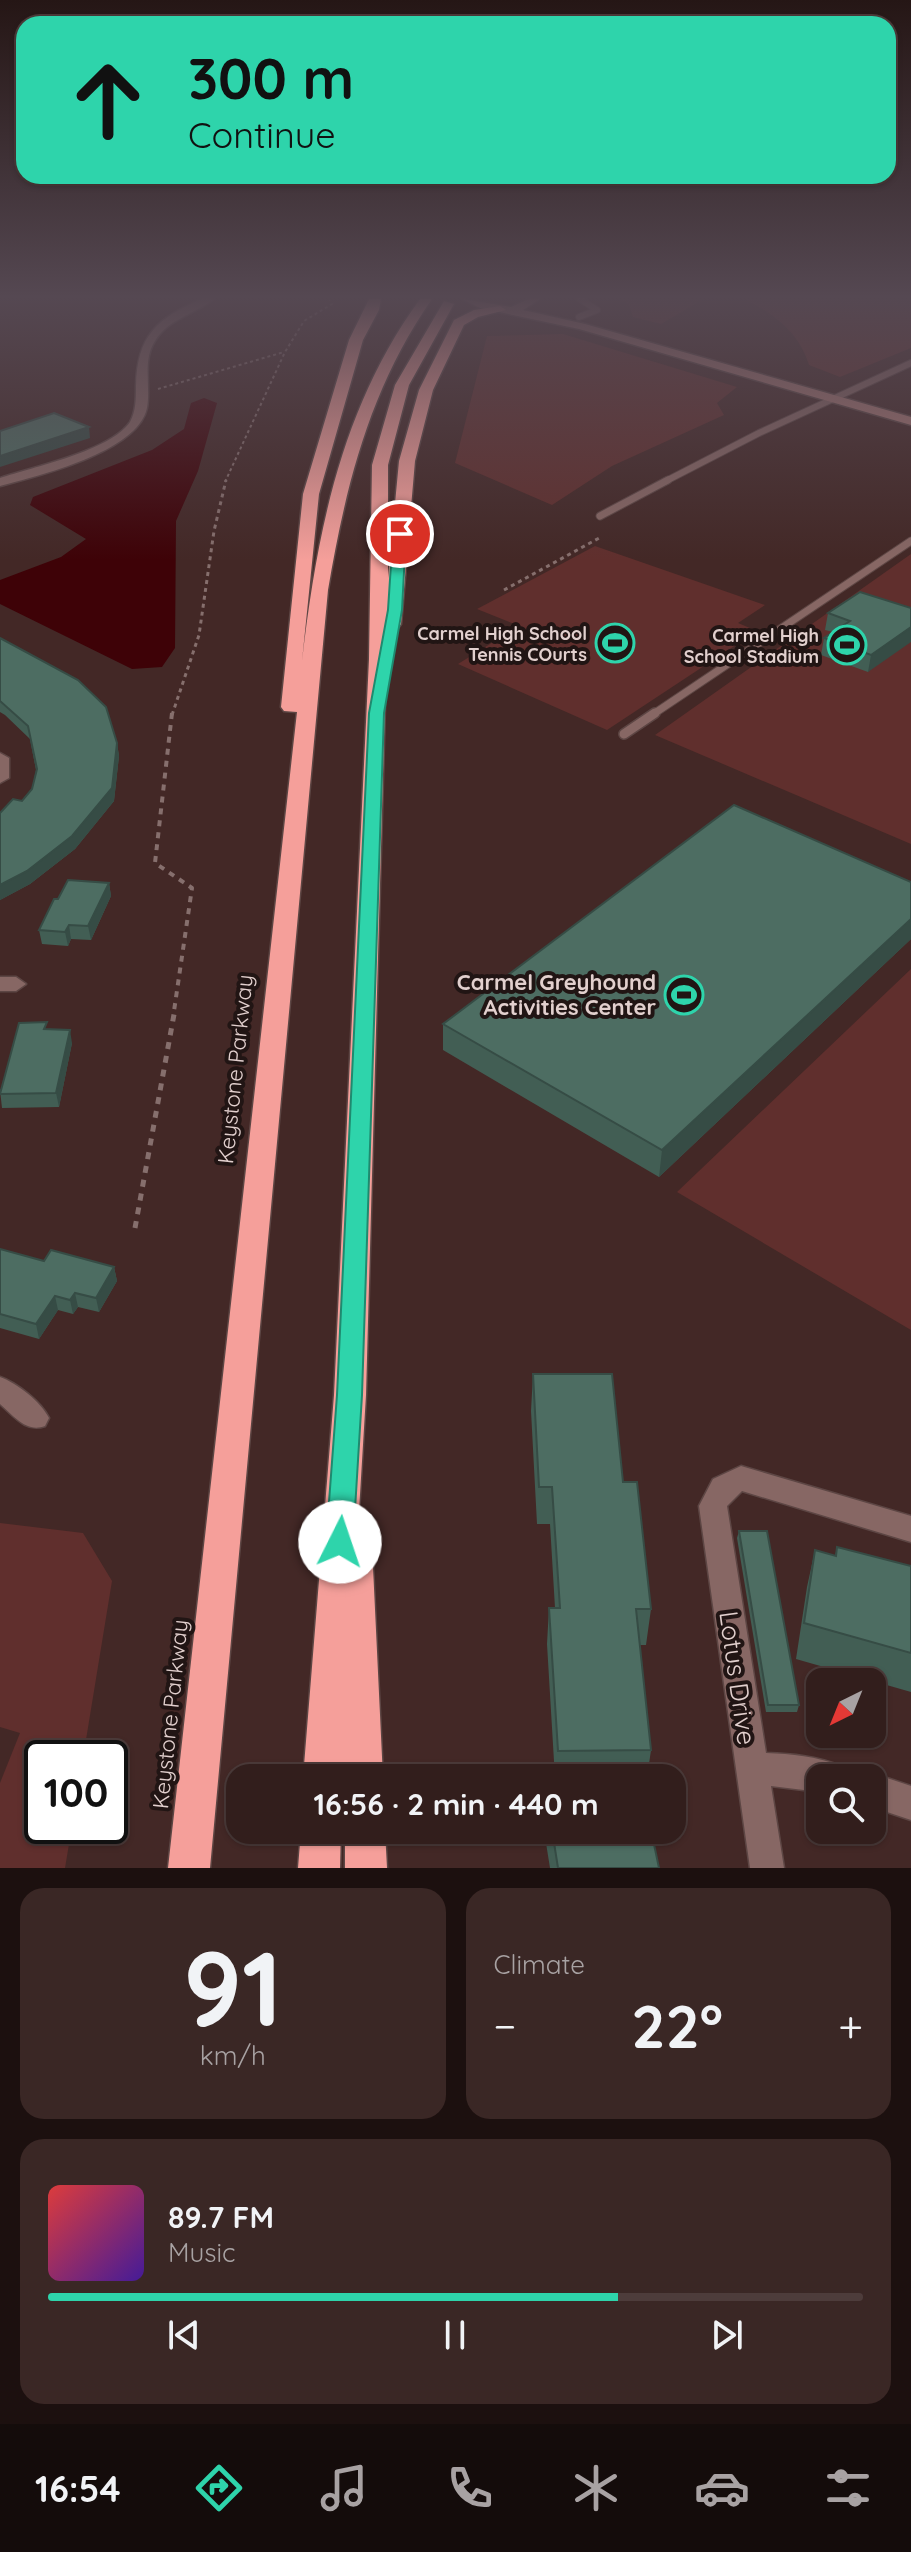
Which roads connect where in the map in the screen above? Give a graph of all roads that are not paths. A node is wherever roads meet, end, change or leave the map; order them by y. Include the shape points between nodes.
1 (142, 386) edge
2 (342, 386) edge
3 (373, 386) edge
4 (402, 386) edge
5 (430, 386) edge
6 (790, 386) edge
7 (827, 386) edge
8 (861, 386) edge
9 (848, 392) junction
10 (834, 399) junction
11 (911, 410) edge
12 (911, 421) edge
13 (0, 482) edge
14 (600, 516) dead end
15 (911, 541) edge
16 (376, 713) junction
17 (624, 734) dead end
18 (0, 758) edge
19 (0, 778) edge
20 (284, 927) junction
21 (0, 1388) edge
22 (350, 1395) junction
23 (35, 1418) dead end
24 (911, 1529) edge
25 (212, 1640) junction
26 (324, 1764) edge
27 (363, 1764) edge
28 (751, 1769) junction
29 (806, 1772) edge
30 (886, 1795) edge
31 (911, 1803) edge
32 (320, 1844) edge
33 (365, 1844) edge
34 (177, 1868) edge
35 (189, 1868) edge
36 (319, 1868) edge
37 (366, 1868) edge
38 (767, 1868) edge

1 - 13 street via 132,428 95,448
2 - 20 highway via 318,462 305,529 293,657
3 - 20 highway, Keystone Parkway via 336,497 313,636
4 - 16 highway via 381,454
5 - 16 highway via 405,475 395,610
6 - 10 street
7 - 9 street
8 - 9 lane
9 - 10 lane
9 - 11 street
10 - 12 street
10 - 14 lane
15 - 17 lane
16 - 22 highway
18 - 19 street
20 - 25 highway, Keystone Parkway
21 - 23 street
22 - 26 highway
22 - 27 highway
24 - 28 street, Lotus Drive via 741,1478 720,1490 713,1506
25 - 34 highway
25 - 35 highway, Keystone Parkway
28 - 29 street
28 - 38 street, Lotus Drive
30 - 31 street
32 - 36 highway
33 - 37 highway

